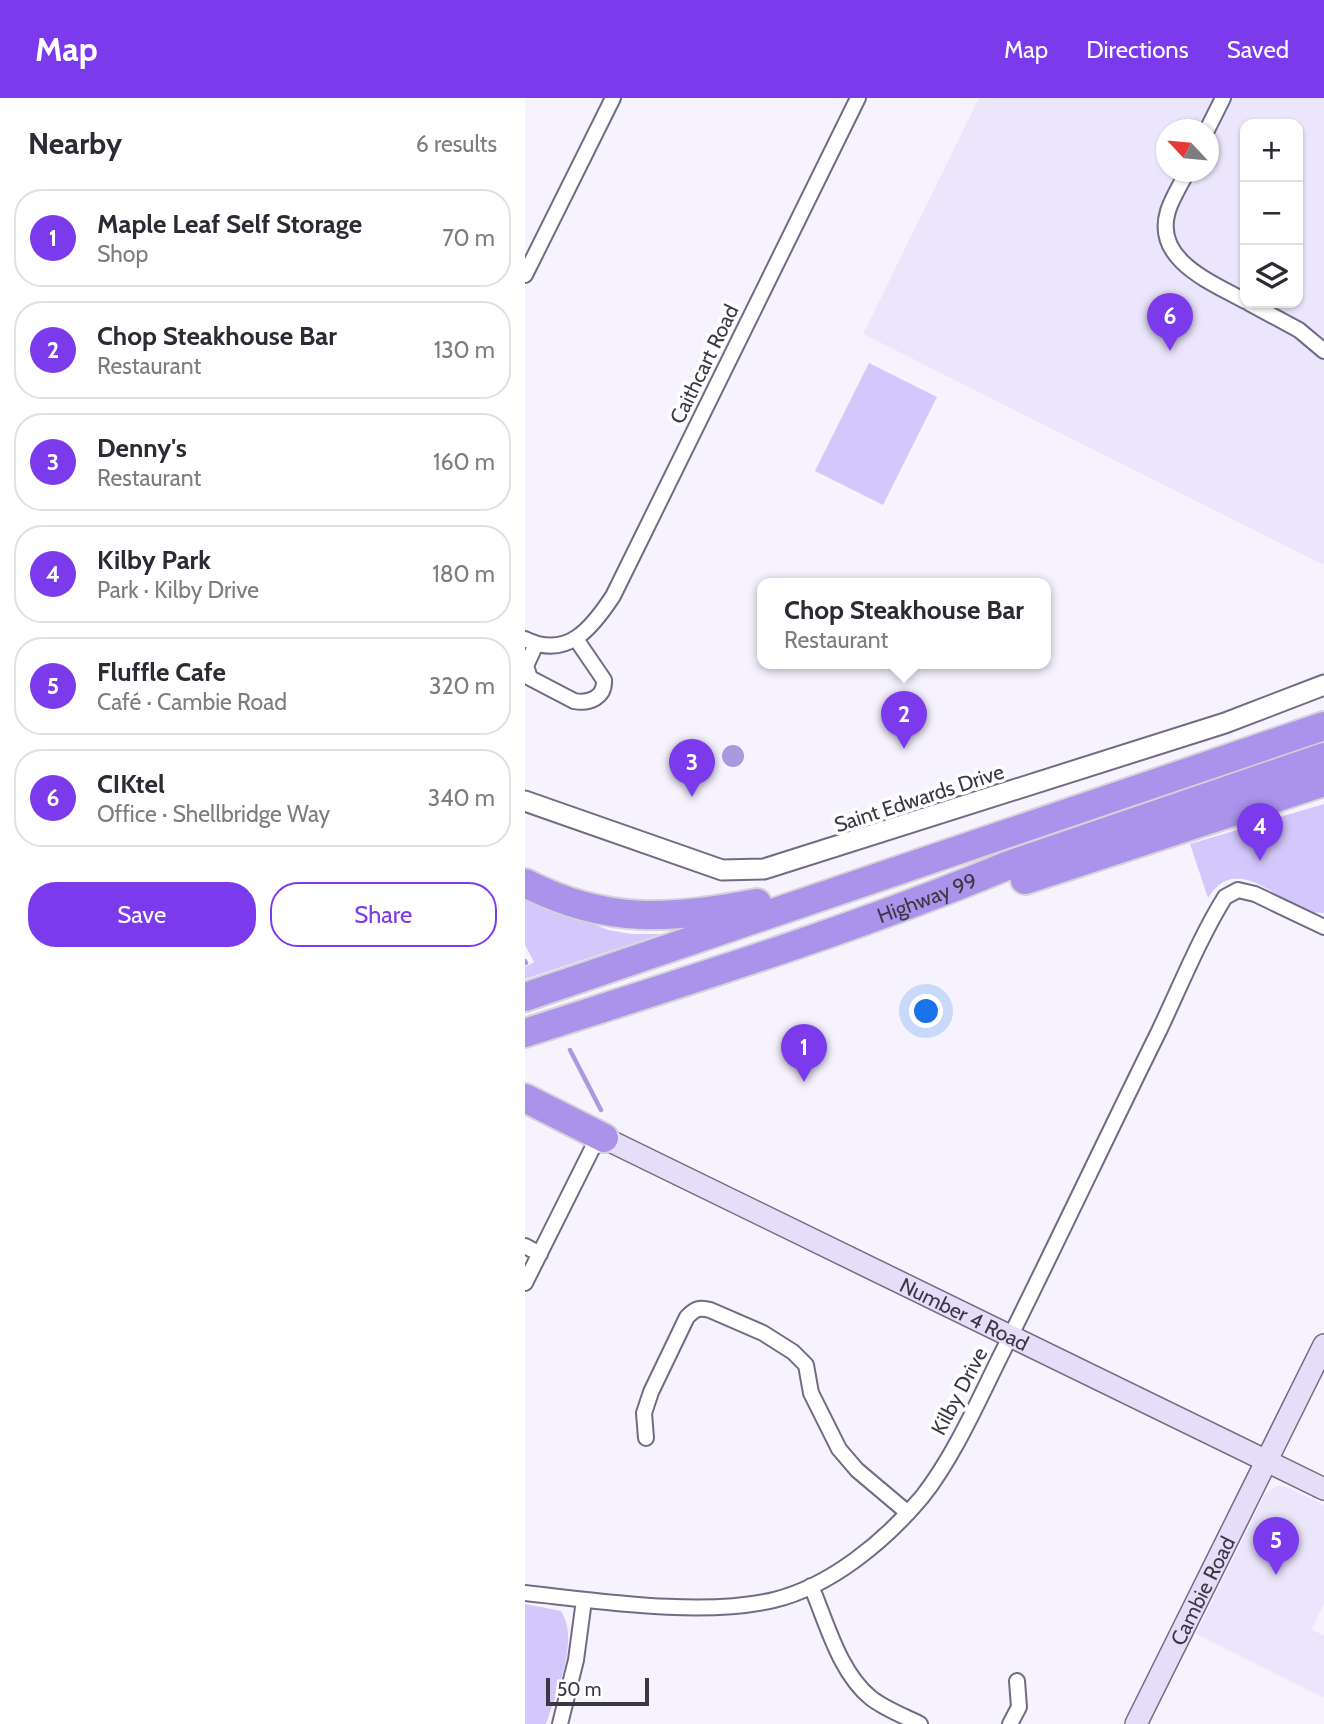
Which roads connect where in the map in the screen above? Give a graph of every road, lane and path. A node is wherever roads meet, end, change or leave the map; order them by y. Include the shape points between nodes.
1 (613, 98) edge
2 (858, 98) edge
3 (1223, 98) edge
4 (1212, 119) edge
5 (1182, 182) edge
6 (525, 275) edge
7 (1240, 298) edge
8 (1258, 308) edge
9 (1324, 351) edge
10 (576, 639) junction
11 (530, 641) edge
12 (1324, 685) edge
13 (1324, 726) edge
14 (1324, 757) edge
15 (1324, 782) edge
16 (525, 801) edge
17 (525, 883) edge
18 (850, 886) junction
19 (960, 886) junction
20 (1324, 927) edge
21 (525, 998) edge
22 (525, 1033) edge
23 (525, 1098) edge
24 (604, 1138) junction
25 (525, 1246) edge
26 (540, 1254) junction
27 (525, 1283) edge
28 (1011, 1336) junction
29 (1324, 1345) edge
30 (646, 1438) dead end
31 (1267, 1460) junction
32 (1324, 1489) edge
33 (908, 1513) junction
34 (811, 1586) junction
35 (525, 1593) edge
36 (584, 1600) junction
37 (1017, 1681) dead end
38 (560, 1724) edge
39 (920, 1724) edge
40 (1010, 1724) edge
41 (1136, 1724) edge

1 - 6 street
2 - 10 street, Caithcart Road via 613,596
3 - 4 street
5 - 7 street via 1168,212 1165,234 1177,258 1195,274
8 - 9 street via 1299,330
10 - 11 street via 563,645
10 - 11 street via 604,680 600,696 582,703 530,678 526,666
12 - 16 street, Saint Edwards Drive via 1225,723 764,870 722,870
13 - 18 highway, Highway 99
14 - 19 highway, Highway 99
15 - 19 highway via 1019,882
17 - 18 highway via 591,908 641,916 712,911
18 - 21 highway, Highway 99
19 - 22 highway, Highway 99
20 - 28 street, Kilby Drive via 1255,894 1238,890 1226,897
23 - 24 highway
24 - 26 street via 592,1149
24 - 28 main road, Number 4 Road
25 - 26 street
26 - 27 street
28 - 31 main road, Number 4 Road
28 - 33 street, Kilby Drive via 951,1452
29 - 31 main road, Cambie Road
30 - 33 street via 644,1413 651,1391 687,1317 701,1307 793,1352 806,1366 811,1393 839,1449
31 - 32 main road, Number 4 Road
31 - 41 main road, Cambie Road
33 - 34 street, Kilby Drive via 865,1552
34 - 36 street, Kilby Drive via 776,1600 737,1606
34 - 39 street via 858,1686 872,1699
35 - 36 street, Kilby Drive
36 - 38 street via 576,1660
37 - 40 street via 1019,1707

